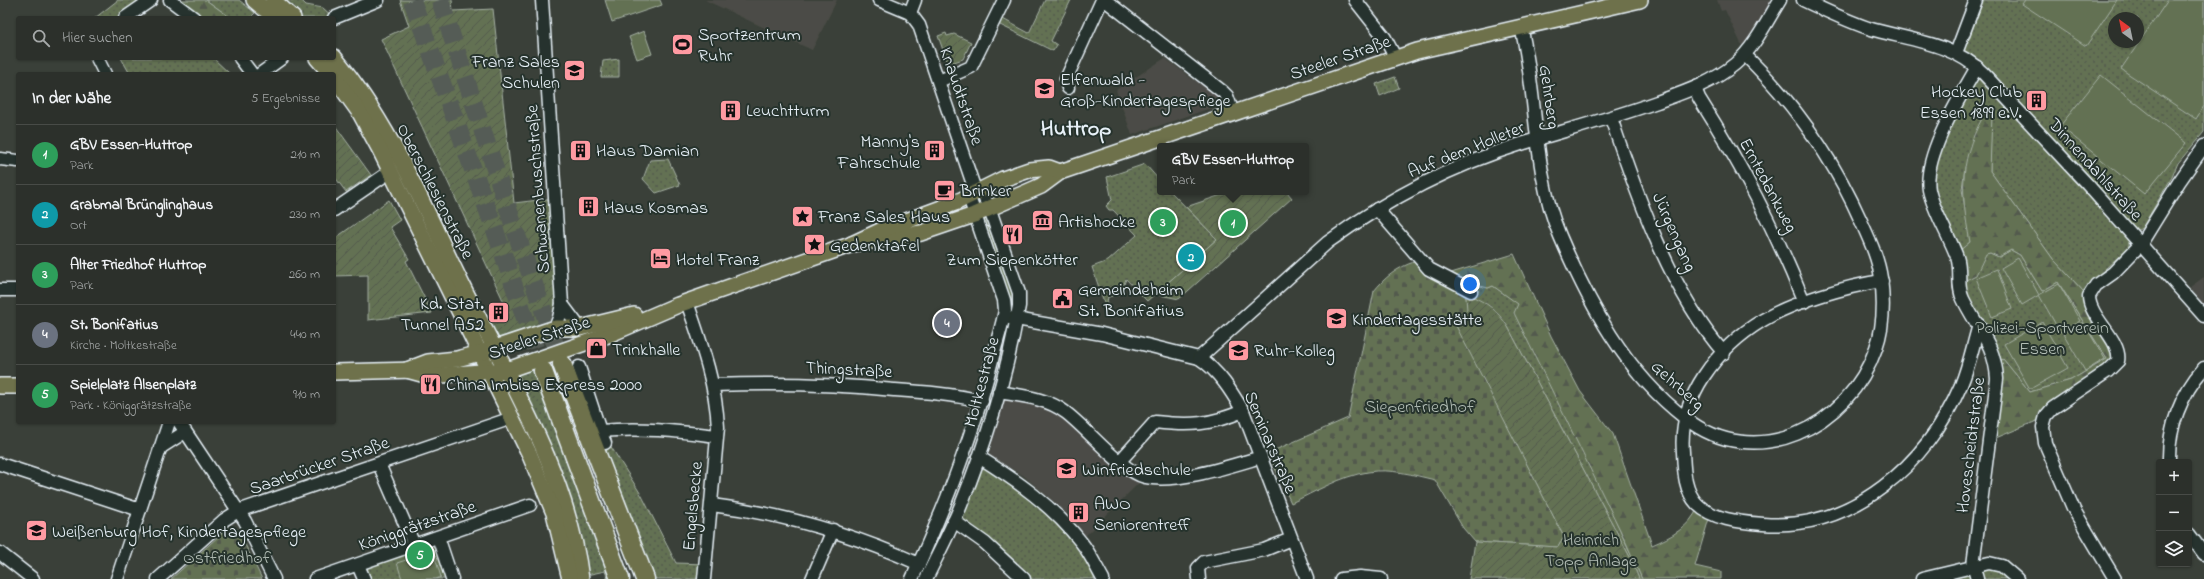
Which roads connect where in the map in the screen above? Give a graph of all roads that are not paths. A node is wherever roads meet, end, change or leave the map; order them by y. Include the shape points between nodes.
1 (151, 0) edge
2 (170, 0) edge
3 (254, 0) edge
4 (273, 0) edge
5 (542, 0) edge
6 (879, 0) edge
7 (915, 0) edge
8 (1004, 0) edge
9 (1102, 0) edge
10 (1105, 0) edge
11 (1355, 0) edge
12 (1640, 0) edge
13 (1780, 0) edge
14 (1803, 0) edge
15 (1976, 0) edge
16 (372, 1) edge
17 (910, 13) junction
18 (128, 16) edge
19 (191, 16) edge
20 (273, 16) edge
21 (291, 16) edge
22 (336, 17) edge
23 (1521, 27) junction
24 (1956, 53) junction
25 (1745, 55) junction
26 (1396, 57) junction
27 (98, 60) edge
28 (242, 60) edge
29 (279, 60) edge
30 (319, 60) edge
31 (336, 60) edge
32 (1977, 67) junction
33 (104, 72) edge
34 (250, 72) edge
35 (263, 72) edge
36 (329, 72) edge
37 (336, 80) edge
38 (939, 81) junction
39 (1068, 88) dead end
40 (1695, 88) junction
41 (1233, 113) junction
42 (1611, 118) junction
43 (1538, 140) junction
44 (2204, 146) edge
45 (0, 159) edge
46 (16, 161) edge
47 (391, 171) junction
48 (1060, 172) junction
49 (975, 193) junction
50 (336, 209) edge
51 (1377, 209) junction
52 (990, 210) junction
53 (974, 215) junction
54 (852, 244) junction
55 (2140, 245) junction
56 (1882, 281) junction
57 (0, 290) edge
58 (16, 290) edge
59 (1471, 291) dead end
60 (1804, 302) junction
61 (682, 303) junction
62 (562, 304) junction
63 (2204, 316) edge
64 (1004, 317) junction
65 (1017, 319) junction
66 (1978, 325) junction
67 (555, 328) junction
68 (580, 328) junction
69 (495, 348) junction
70 (1724, 353) junction
71 (1199, 358) junction
72 (485, 362) junction
73 (570, 366) joint
74 (2204, 368) edge
75 (407, 370) junction
76 (507, 370) junction
77 (543, 371) tunnel mouth
78 (336, 372) edge
79 (714, 385) junction
80 (0, 386) edge
81 (16, 386) edge
82 (999, 392) junction
83 (982, 401) junction
84 (1243, 411) junction
85 (512, 418) junction
86 (1685, 419) junction
87 (168, 424) edge
88 (182, 427) edge
89 (600, 431) junction
90 (716, 436) junction
91 (605, 442) dead end
92 (160, 448) junction
93 (536, 451) junction
94 (979, 457) junction
95 (1261, 457) junction
96 (2169, 459) edge
97 (1120, 460) junction
98 (0, 464) edge
99 (379, 464) junction
100 (530, 505) dead end
101 (712, 505) junction
102 (140, 510) junction
103 (238, 511) junction
104 (954, 521) junction
105 (832, 530) junction
106 (438, 537) junction
107 (2192, 538) edge
108 (1291, 539) junction
109 (414, 545) junction
110 (0, 553) edge
111 (2204, 554) edge
112 (358, 564) junction
113 (919, 564) junction
114 (1974, 565) junction
115 (33, 579) edge
116 (117, 579) edge
117 (158, 579) edge
118 (274, 579) edge
119 (315, 579) edge
120 (364, 579) edge
121 (452, 579) edge
122 (570, 579) edge
123 (581, 579) edge
124 (620, 579) edge
125 (645, 579) edge
126 (704, 579) edge
127 (812, 579) edge
128 (912, 579) edge
129 (926, 579) edge
130 (1024, 579) edge
131 (1103, 579) edge
132 (1199, 579) edge
133 (1307, 579) edge
134 (1341, 579) edge
135 (1380, 579) edge
136 (1922, 579) edge
137 (1977, 579) edge
138 (2017, 579) edge
139 (2115, 579) edge

1 - 18 street
2 - 19 street
3 - 20 main road
4 - 21 main road
5 - 62 street, Schwanenbuschstraße
6 - 17 street
7 - 17 street
8 - 38 street via 971,67
9 - 39 street via 1066,78
10 - 41 street via 1223,92
11 - 26 street via 1385,38
12 - 23 main road, Steeler Straße
13 - 25 street, Auf dem Holleter
14 - 24 street, Dinnendahlstraße via 1866,27 1938,45
15 - 24 street
16 - 22 street
17 - 38 street, Knaudtstraße via 919,25
23 - 26 main road, Steeler Straße
23 - 43 street, Gehrberg
24 - 32 street, Dinnendahlstraße
25 - 40 street, Auf dem Holleter via 1721,74
25 - 56 street, Gehrberg via 1793,107 1826,154 1848,191 1877,257
26 - 41 main road, Steeler Straße
27 - 33 street
28 - 34 street
29 - 35 street
30 - 36 main road
31 - 69 main road, Oberschlesienstraße via 357,86 389,137
32 - 55 street, Dinnendahlstraße
32 - 66 street, Hovescheidtstraße via 1941,136 1930,162 1928,180 1933,203 1957,258 1961,294
37 - 47 main road, Oberschlesienstraße via 360,113
38 - 49 street, Knaudtstraße
40 - 42 street, Auf dem Holleter
40 - 60 street, Erntedankweg via 1760,201
41 - 48 main road, Steeler Straße
42 - 43 street, Auf dem Holleter
42 - 70 street, Jürgengang via 1653,231 1694,311
43 - 51 street, Auf dem Holleter via 1462,166
43 - 86 street, Gehrberg via 1542,176 1553,220 1585,290 1631,366
44 - 55 street
45 - 46 street
47 - 50 street
47 - 72 main road, Oberschlesienstraße
48 - 49 main road, Steeler Straße via 1049,168 1029,170 1003,178
48 - 52 main road, Steeler Straße via 1040,186
49 - 52 street, Moltkestraße
49 - 53 street, Moltkestraße
49 - 54 main road, Steeler Straße
51 - 59 street via 1428,269
51 - 71 street, Auf dem Holleter via 1328,242
52 - 53 main road, Steeler Straße
52 - 65 street, Moltkestraße via 1019,293
53 - 54 main road, Steeler Straße via 921,233
53 - 64 street, Moltkestraße via 1004,300
54 - 61 main road, Steeler Straße
55 - 63 street, Dinnendahlstraße
55 - 139 street via 2091,290 2089,296 2091,305 2117,350 2118,361 2108,371 2053,408 2046,416 2042,427 2045,443 2074,510
56 - 60 street
56 - 86 street, Gehrberg via 1883,313 1876,348 1870,363 1851,393 1819,423 1784,439 1749,443 1715,435
57 - 58 street
60 - 70 street via 1764,320
61 - 68 main road, Steeler Straße
61 - 76 main road, Steeler Straße via 608,335
61 - 79 street, Engelsbecke
62 - 67 street, Schwanenbuschstraße
62 - 68 street
64 - 65 street, Seminarstraße
64 - 83 street, Moltkestraße
65 - 71 street, Seminarstraße via 1102,334
65 - 82 street, Moltkestraße
66 - 86 street via 1962,384 1926,444 1892,481 1868,498 1823,518 1774,525 1721,517 1704,510 1692,497 1685,478 1682,436
66 - 114 street, Hovescheidtstraße via 1992,350 1997,379
67 - 68 main road, Steeler Straße
67 - 69 main road, Steeler Straße
69 - 72 main road, Steeler Straße
69 - 76 main road, Oberschlesienstraße
70 - 86 street via 1700,382 1687,407
71 - 84 street, Seminarstraße via 1220,377
72 - 75 main road, Steeler Straße via 457,359 428,362
72 - 75 main road, Steeler Straße via 429,376
72 - 76 main road, Steeler Straße
72 - 85 main road, Oberschlesienstraße
73 - 89 street
73 - 125 highway
74 - 96 street via 2178,411 2171,436
75 - 78 main road, Steeler Straße
76 - 93 main road, Oberschlesienstraße
77 - 124 highway
79 - 83 street, Thingstraße via 857,386
79 - 90 street, Engelsbecke via 717,408
80 - 81 main road
82 - 94 street, Moltkestraße
82 - 97 street via 1041,400 1064,411
83 - 113 street, Moltkestraße via 952,486
84 - 95 street, Seminarstraße
84 - 97 street via 1195,425 1155,422
85 - 93 main road, Oberschlesienstraße
85 - 99 street, Saarbrücker Straße
87 - 92 street
88 - 92 street
88 - 103 street
89 - 90 street via 651,430
89 - 91 street
90 - 101 street, Engelsbecke
92 - 102 street
93 - 122 main road
93 - 123 main road via 567,513
94 - 104 street, Moltkestraße
94 - 131 street via 1020,483 1054,512 1082,543
95 - 97 street via 1204,472 1163,478 1137,474
95 - 108 street, Seminarstraße
98 - 102 street
99 - 103 street, Saarbrücker Straße
99 - 109 street
100 - 106 street, Königgrätzstraße
101 - 105 street via 779,516
101 - 126 street, Engelsbecke
102 - 116 street
103 - 117 street, Saarbrücker Straße via 224,520
103 - 118 street
104 - 129 street, Moltkestraße
104 - 130 street via 985,543
105 - 113 street
105 - 127 street
106 - 109 street, Königgrätzstraße
106 - 121 street
107 - 111 street
108 - 132 street via 1264,550 1204,562 1198,568
108 - 133 street, Seminarstraße
109 - 112 street, Königgrätzstraße
110 - 115 street
112 - 119 street, Königgrätzstraße
112 - 120 street
113 - 128 street, Moltkestraße
114 - 136 street
114 - 137 street, Hovescheidtstraße
114 - 138 street via 1996,563
134 - 135 street

